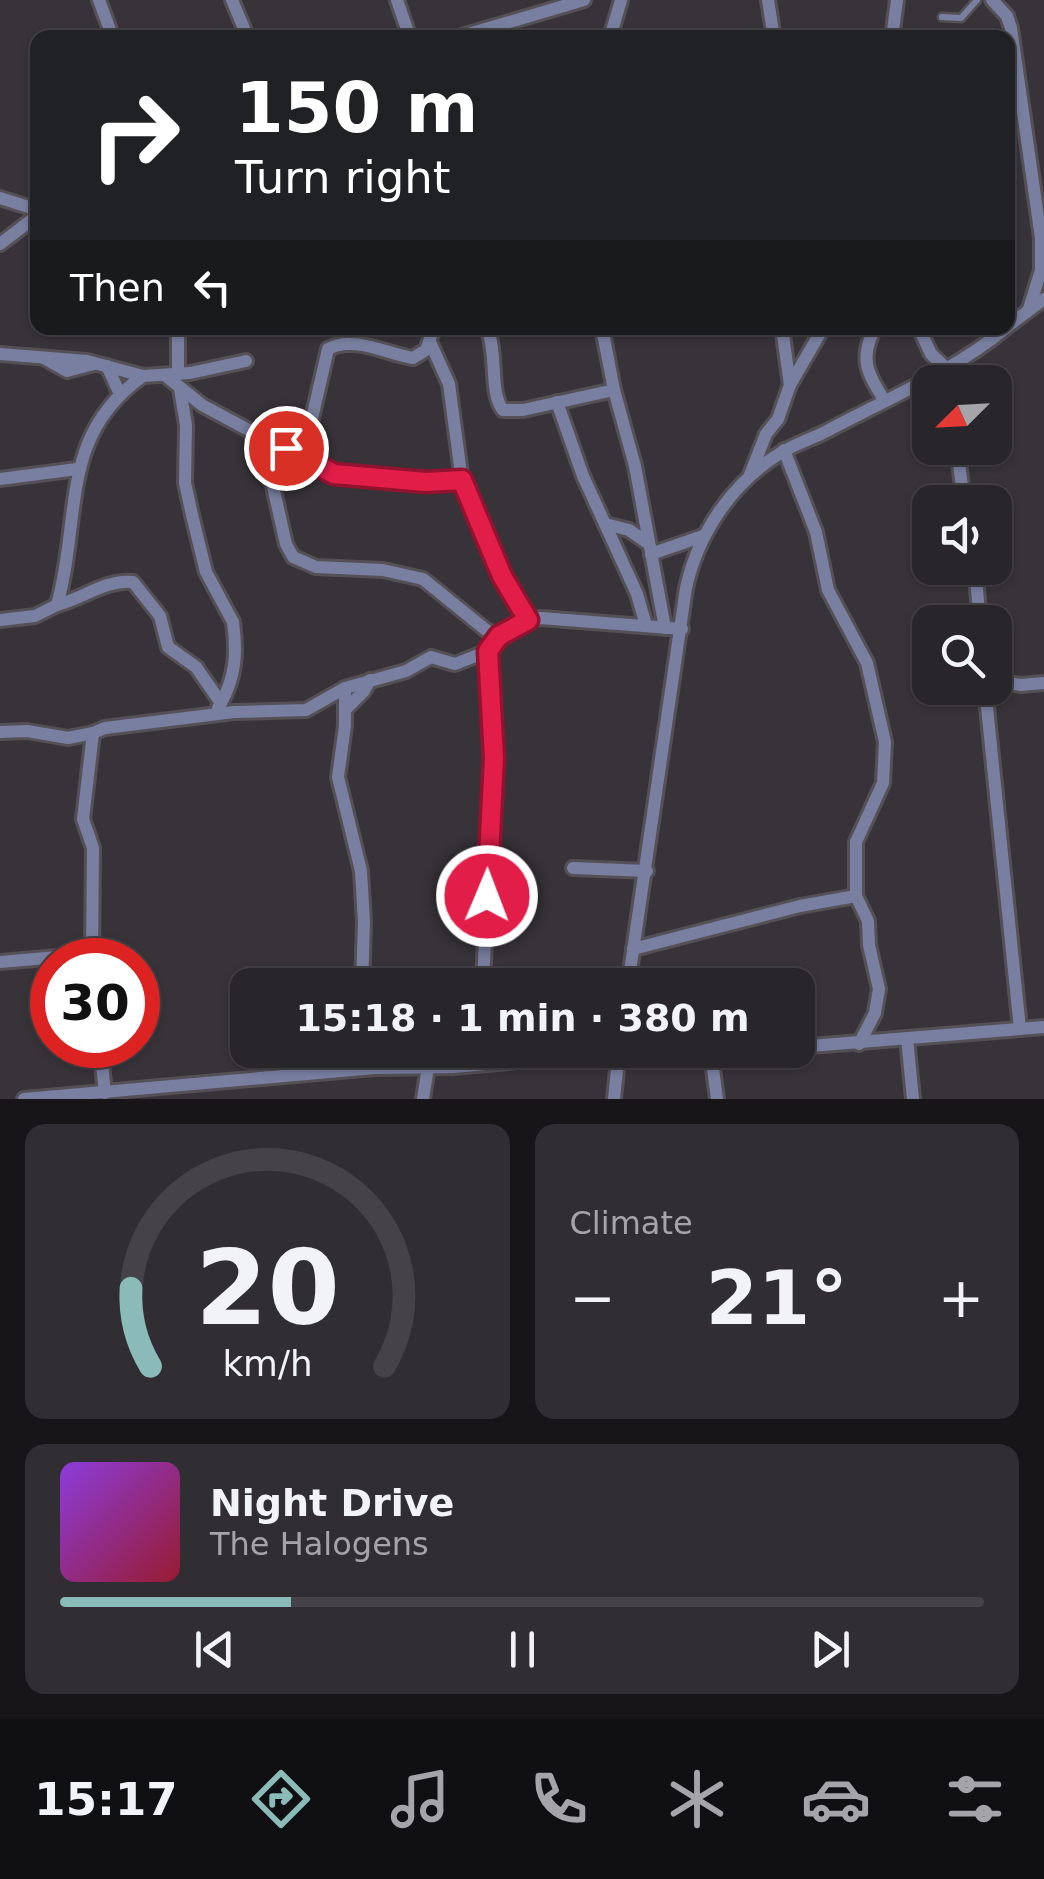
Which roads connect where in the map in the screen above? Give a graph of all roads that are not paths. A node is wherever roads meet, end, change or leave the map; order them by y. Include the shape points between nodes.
1 (100, 0) edge
2 (232, 0) edge
3 (397, 0) edge
4 (584, 0) edge
5 (621, 0) edge
6 (768, 0) edge
7 (896, 0) edge
8 (978, 0) edge
9 (992, 0) edge
10 (1008, 0) edge
11 (942, 17) dead end
12 (1009, 21) junction
13 (110, 30) edge
14 (245, 30) edge
15 (407, 30) edge
16 (500, 30) edge
17 (612, 30) edge
18 (773, 30) edge
19 (893, 30) edge
20 (1011, 30) edge
21 (1015, 54) edge
22 (1040, 189) edge
23 (0, 198) edge
24 (30, 209) edge
25 (30, 218) edge
26 (1, 244) edge
27 (1042, 268) edge
28 (1044, 299) edge
29 (1029, 310) junction
30 (1015, 321) edge
31 (177, 335) edge
32 (432, 335) edge
33 (489, 335) edge
34 (603, 335) edge
35 (783, 335) edge
36 (819, 335) edge
37 (872, 335) edge
38 (922, 335) edge
39 (997, 335) edge
40 (430, 342) junction
41 (0, 354) edge
42 (246, 360) dead end
43 (101, 364) junction
44 (939, 365) edge
45 (960, 365) edge
46 (172, 375) junction
47 (144, 376) junction
48 (790, 385) junction
49 (180, 389) junction
50 (912, 389) edge
51 (614, 390) junction
52 (120, 394) junction
53 (884, 400) junction
54 (557, 402) junction
55 (251, 432) junction
56 (784, 450) junction
57 (303, 457) junction
58 (78, 469) junction
59 (749, 478) junction
60 (0, 479) edge
61 (462, 480) junction
62 (605, 524) junction
63 (703, 536) junction
64 (650, 549) junction
65 (56, 605) junction
66 (0, 620) edge
67 (528, 620) junction
68 (646, 625) junction
69 (666, 628) junction
70 (682, 630) junction
71 (499, 636) junction
72 (488, 651) junction
73 (370, 680) junction
74 (1012, 683) edge
75 (1044, 683) edge
76 (345, 688) junction
77 (988, 705) edge
78 (218, 709) junction
79 (345, 710) junction
80 (0, 732) edge
81 (93, 733) junction
82 (573, 868) dead end
83 (647, 871) junction
84 (856, 896) junction
85 (92, 938) edge
86 (634, 949) junction
87 (30, 960) edge
88 (0, 962) edge
89 (363, 968) edge
90 (484, 968) edge
91 (631, 968) edge
92 (1044, 1027) edge
93 (1020, 1029) junction
94 (907, 1038) junction
95 (859, 1044) junction
96 (815, 1046) edge
97 (102, 1068) edge
98 (374, 1068) edge
99 (428, 1068) edge
100 (617, 1068) edge
101 (713, 1068) edge
102 (105, 1093) junction
103 (24, 1099) edge
104 (423, 1099) edge
105 (614, 1099) edge
106 (718, 1099) edge
107 (913, 1099) edge

1 - 13 street
2 - 14 street
3 - 15 street
4 - 16 street
5 - 17 street
6 - 18 street
7 - 19 street
8 - 11 lane via 962,18
9 - 12 street
10 - 12 street
12 - 20 street
21 - 22 street
22 - 27 street
23 - 24 street
25 - 26 street
27 - 29 street
28 - 29 street
29 - 30 street
31 - 46 street
32 - 40 street
33 - 54 street via 499,406 513,412
34 - 51 street
35 - 48 street
36 - 48 street
37 - 53 street via 865,359
38 - 44 street
39 - 45 street
40 - 57 street via 413,358 360,345 328,349
40 - 61 street via 449,384
41 - 43 street
42 - 46 street
43 - 47 street
43 - 52 street
46 - 47 street
46 - 49 street
47 - 52 street
48 - 59 street
49 - 55 street
49 - 78 street via 192,515 206,572 233,622 236,668
50 - 53 street
51 - 54 street
51 - 64 street
52 - 58 street via 92,430
53 - 56 street
54 - 62 street
55 - 57 street
55 - 71 street via 293,557 316,567 423,579
56 - 59 street
56 - 84 street via 816,532 828,590 867,662 885,742 883,782 856,842
57 - 61 street via 334,474
58 - 60 street
58 - 65 street
59 - 63 street
61 - 67 street
62 - 64 street via 628,530
62 - 68 street
63 - 64 street
63 - 70 street
64 - 69 street
65 - 66 street via 35,616
65 - 78 street via 133,582 160,616 168,647 196,667
67 - 68 street
67 - 71 street
68 - 69 street
69 - 70 street
70 - 83 street
71 - 72 street
72 - 73 street via 455,664 431,656
72 - 90 street via 494,758
73 - 76 street
73 - 79 street
74 - 75 street
76 - 78 street via 306,710
76 - 79 street
77 - 93 street
78 - 81 street
79 - 89 street via 338,777 360,871
80 - 81 street via 68,738
81 - 85 street via 83,810 93,848
82 - 83 street
83 - 86 street
84 - 86 street
84 - 95 street via 868,921 879,989
86 - 91 street
87 - 88 street
92 - 93 street
93 - 94 street
94 - 95 street
94 - 107 street
95 - 96 street
97 - 102 street
98 - 102 street
99 - 104 street
100 - 105 street
101 - 106 street
102 - 103 street

